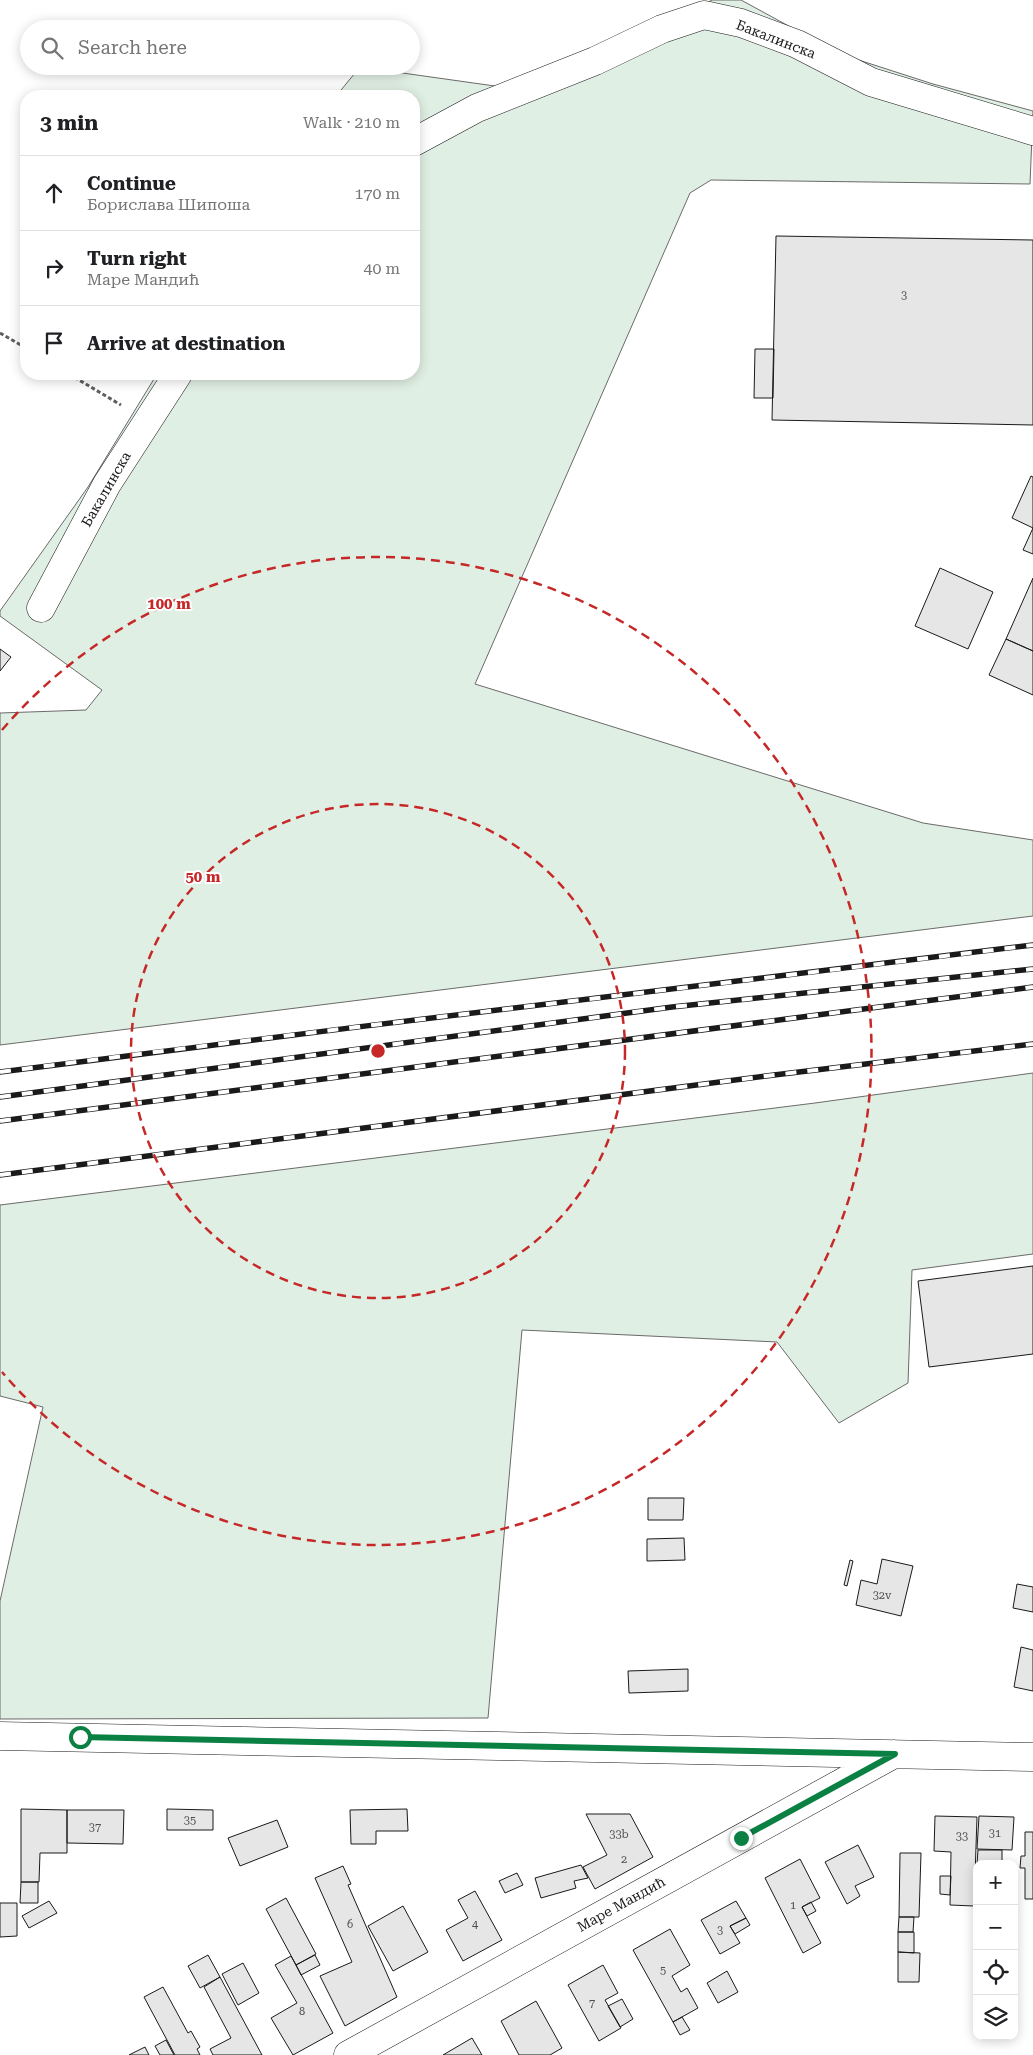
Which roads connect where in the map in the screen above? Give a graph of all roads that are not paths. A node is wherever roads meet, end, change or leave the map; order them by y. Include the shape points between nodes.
1 (1033, 131) edge
2 (420, 139) edge
3 (174, 380) edge
4 (41, 608) dead end
5 (0, 1736) edge
6 (895, 1754) junction
7 (1033, 1756) edge
8 (348, 2055) edge

1 - 2 street, Бакалинска via 870,82 797,44 741,23 704,16 662,29 596,61 478,108
3 - 4 street, Бакалинска via 107,484
5 - 6 street
6 - 7 street
6 - 8 street, Маре Мандић

